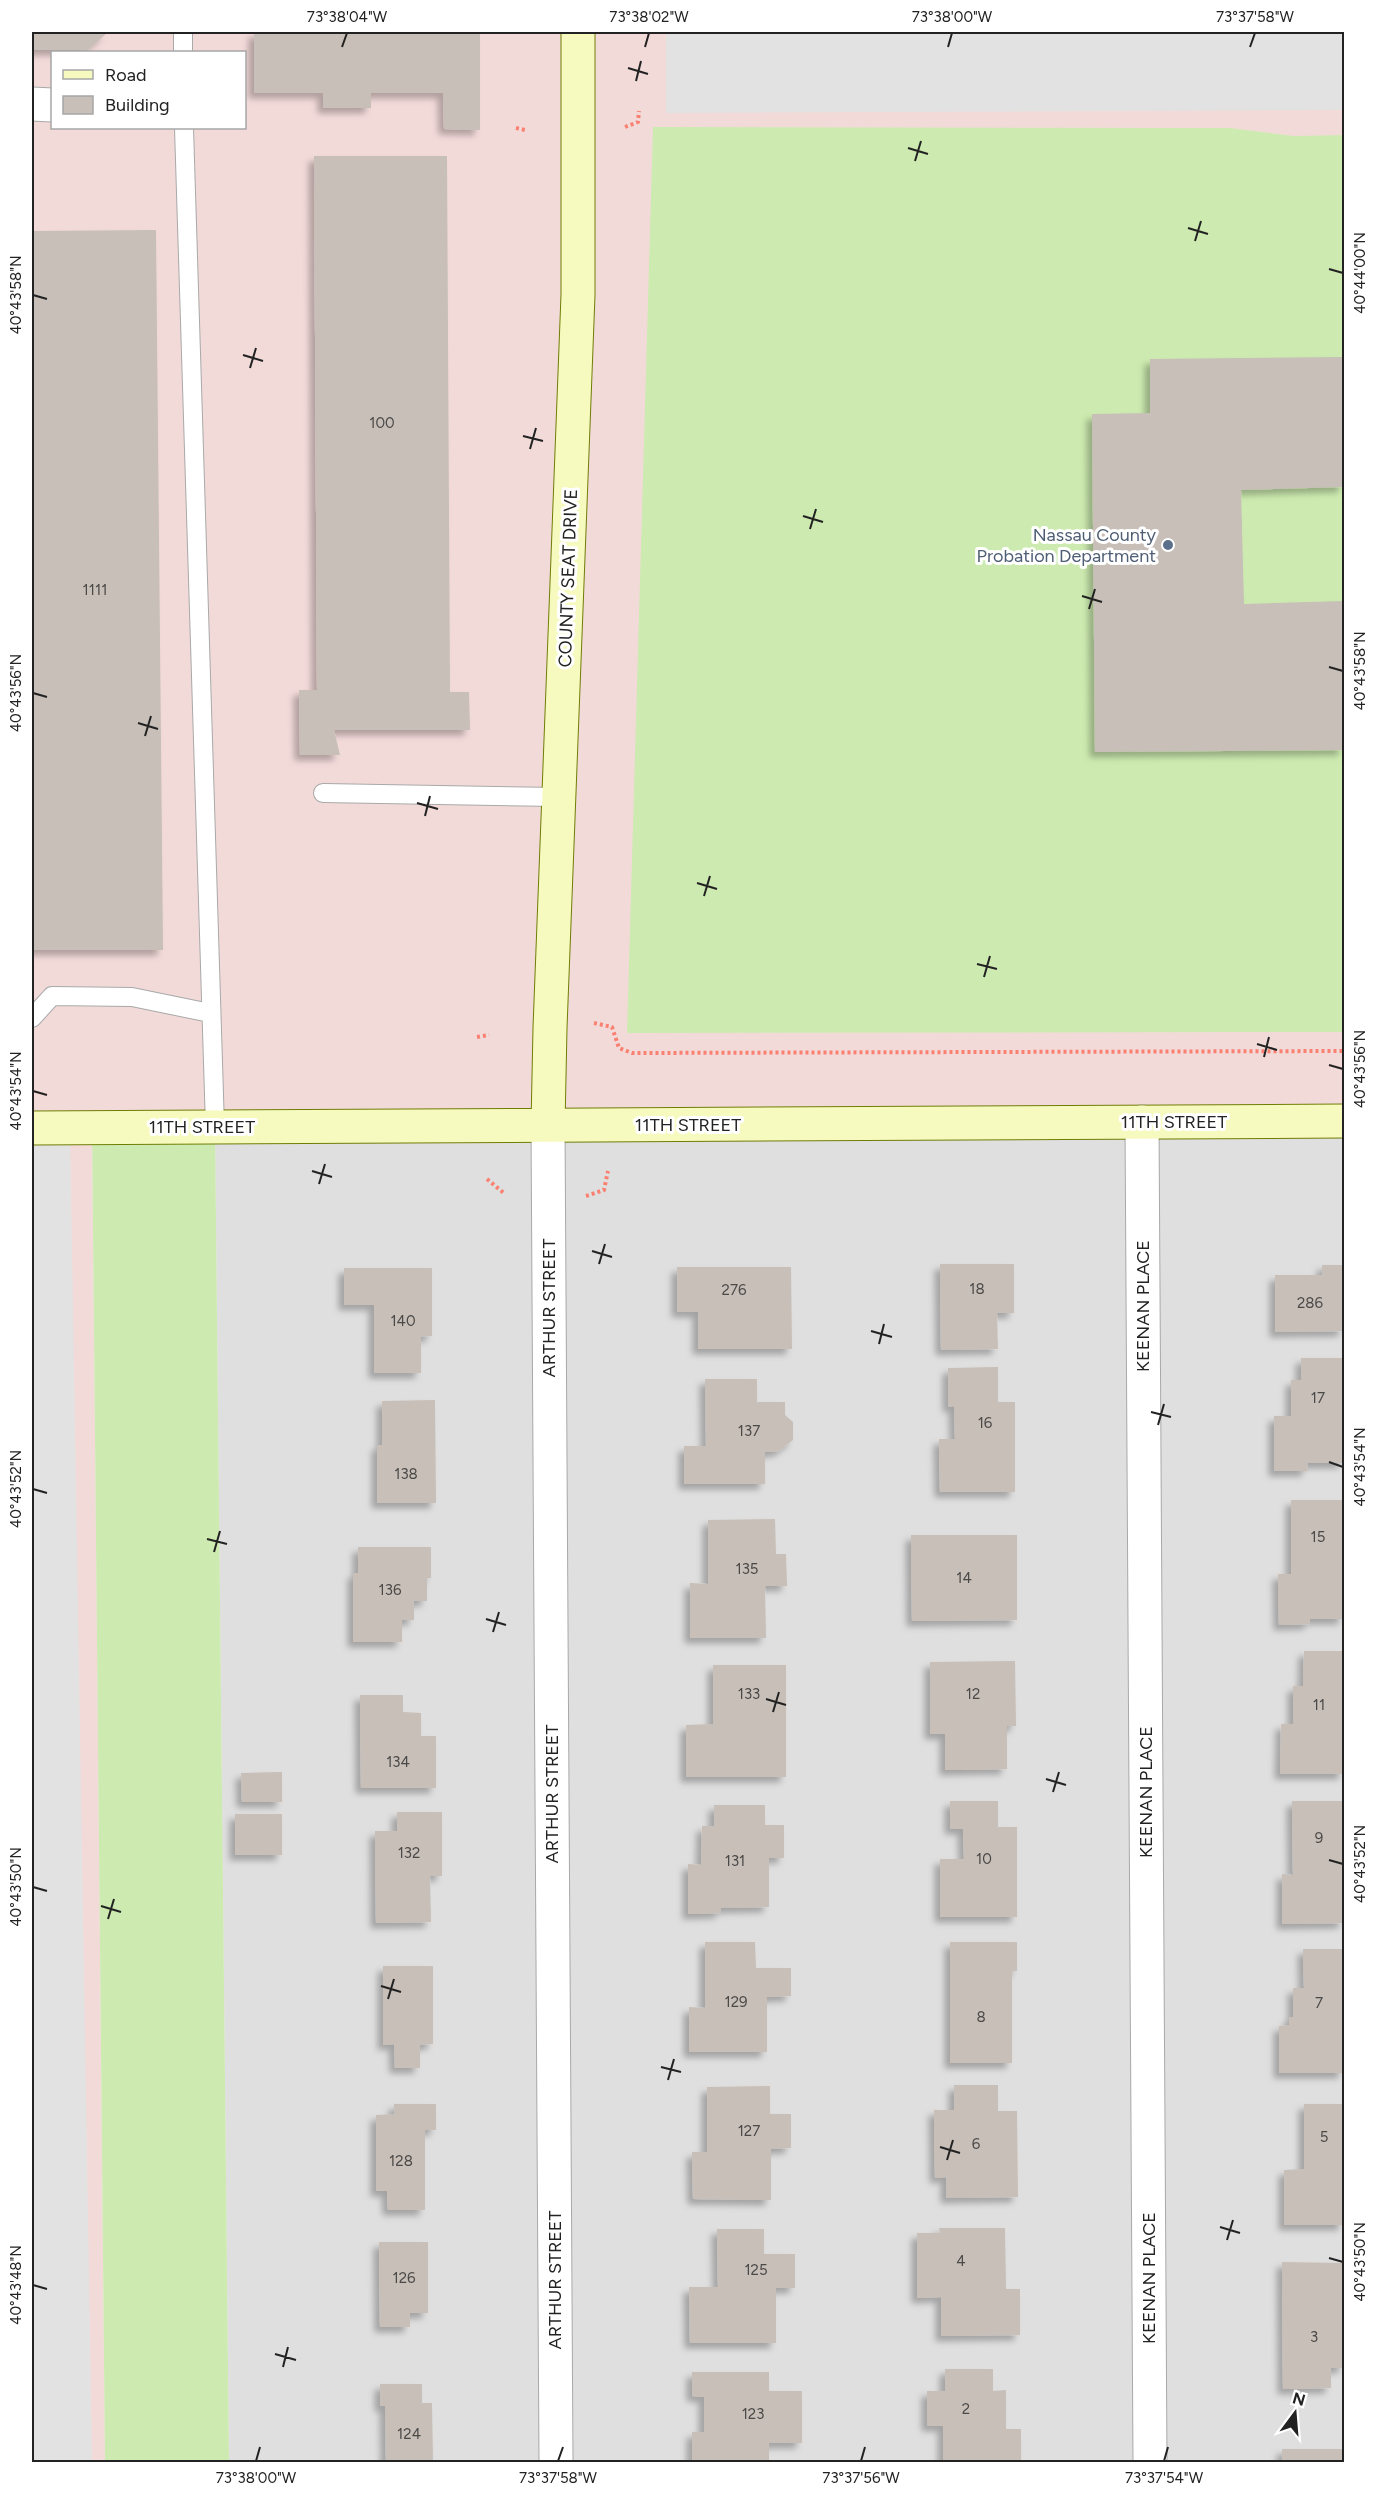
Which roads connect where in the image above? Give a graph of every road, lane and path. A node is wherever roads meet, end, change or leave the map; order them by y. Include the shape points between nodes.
1 (183, 32) edge
2 (578, 32) edge
3 (183, 51) edge
4 (32, 104) edge
5 (51, 105) edge
6 (639, 111) dead end
7 (625, 127) dead end
8 (516, 128) dead end
9 (184, 129) edge
10 (525, 130) dead end
11 (323, 794) dead end
12 (559, 798) junction
13 (210, 1013) junction
14 (32, 1018) edge
15 (594, 1023) dead end
16 (489, 1035) dead end
17 (477, 1037) dead end
18 (1344, 1051) edge
19 (1344, 1121) edge
20 (1142, 1122) junction
21 (548, 1125) junction
22 (214, 1127) junction
23 (32, 1128) edge
24 (608, 1171) dead end
25 (487, 1179) dead end
26 (505, 1194) dead end
27 (585, 1197) dead end
28 (556, 2463) edge
29 (1150, 2463) edge

1 - 3 lane
2 - 12 main road, COUNTY SEAT DRIVE via 578,295
4 - 5 street
6 - 7 path via 638,122
8 - 10 path
9 - 13 lane
11 - 12 lane
12 - 21 main road, COUNTY SEAT DRIVE
13 - 14 lane via 132,997 52,996
13 - 22 lane
15 - 18 path via 612,1028 619,1047 632,1053
16 - 17 path
19 - 20 main road, 11TH STREET
20 - 21 main road, 11TH STREET
20 - 29 street, KEENAN PLACE
21 - 22 main road, 11TH STREET
21 - 28 street, ARTHUR STREET
22 - 23 main road, 11TH STREET
24 - 27 path via 603,1190
25 - 26 path

